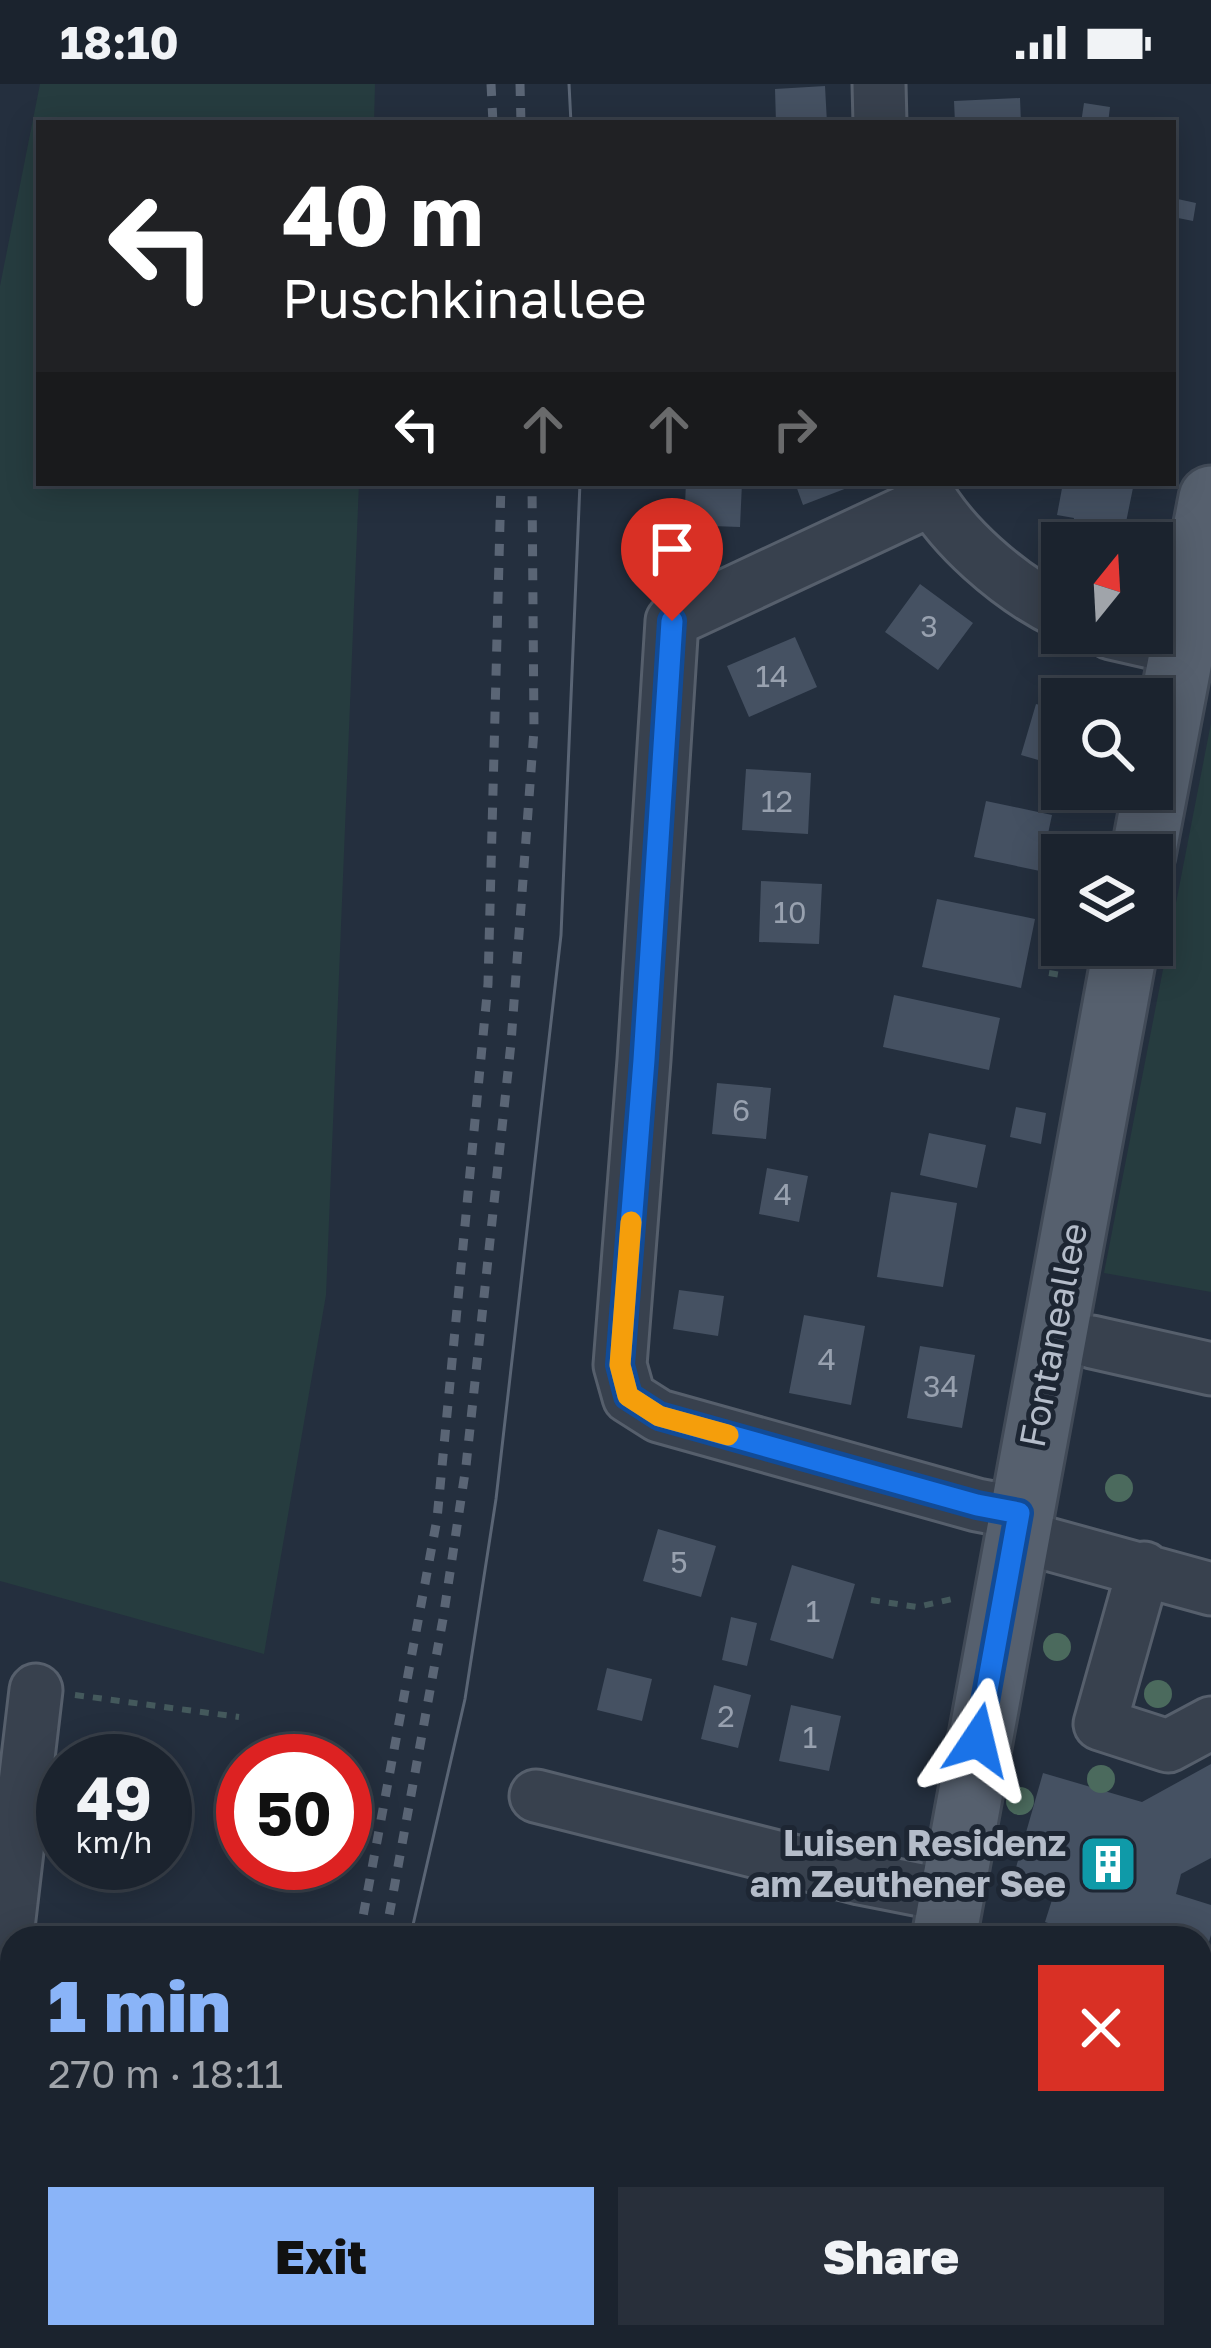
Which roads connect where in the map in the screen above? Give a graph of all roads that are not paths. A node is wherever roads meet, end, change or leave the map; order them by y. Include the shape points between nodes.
1 (879, 84) edge
2 (880, 120) edge
3 (926, 492) edge
4 (1211, 498) edge
5 (1041, 600) edge
6 (1173, 647) edge
7 (1181, 649) junction
8 (1147, 834) edge
9 (1122, 966) edge
10 (1092, 1342) dead end
11 (1211, 1369) edge
12 (1017, 1524) junction
13 (1144, 1568) junction
14 (1211, 1589) edge
15 (36, 1690) road end
16 (1211, 1723) edge
17 (536, 1796) dead end
18 (947, 1917) edge
19 (8, 1926) edge

1 - 2 street
3 - 5 street via 981,554
3 - 12 street via 672,621 620,1365 628,1396 659,1416 977,1505
4 - 7 main road
6 - 7 street
7 - 8 main road
9 - 12 main road, Fontaneallee
10 - 11 street
12 - 13 street
12 - 18 main road, Fontaneallee
13 - 14 street
13 - 16 street via 1100,1724 1168,1746
15 - 19 street
17 - 18 street via 860,1878

